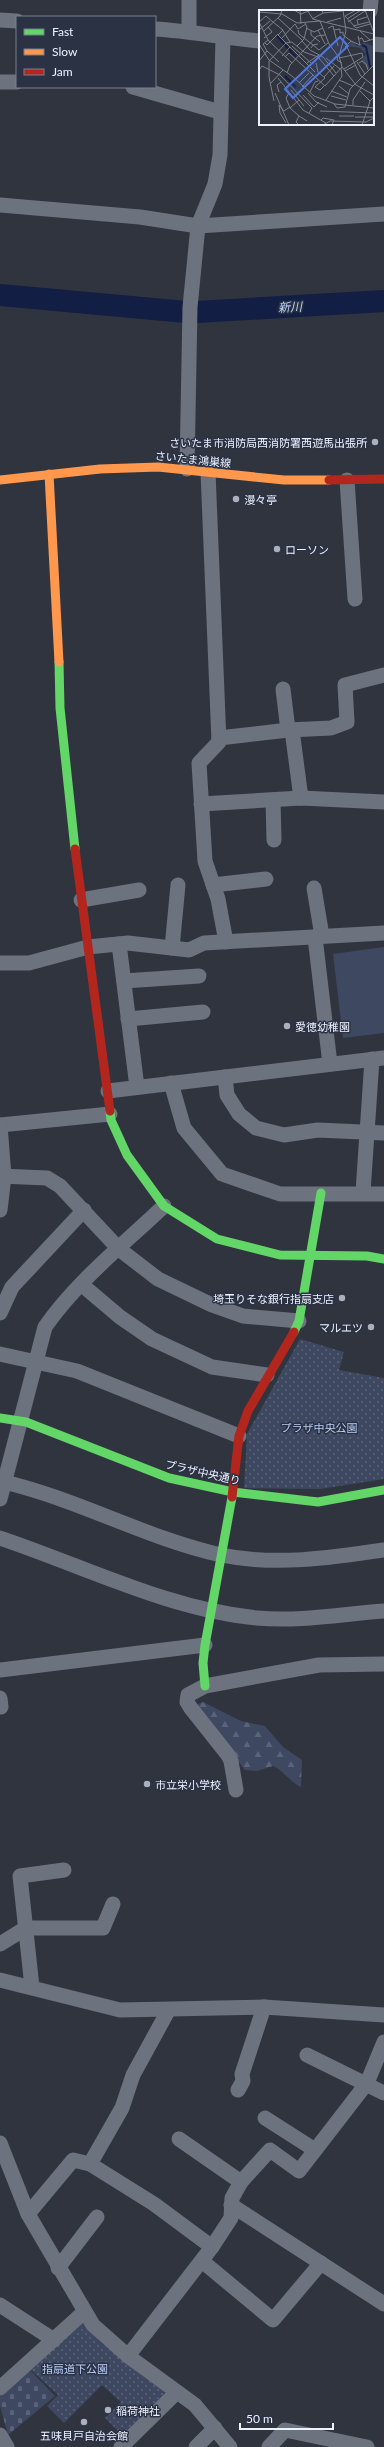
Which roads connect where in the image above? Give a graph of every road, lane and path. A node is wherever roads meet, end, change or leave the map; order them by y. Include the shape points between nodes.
1 (189, 0) edge
2 (371, 0) edge
3 (370, 10) edge
4 (0, 20) edge
5 (16, 21) edge
6 (156, 29) edge
7 (189, 31) junction
8 (223, 38) junction
9 (259, 41) edge
10 (374, 44) edge
11 (384, 45) edge
12 (0, 82) edge
13 (16, 82) edge
14 (136, 88) edge
15 (220, 112) junction
16 (0, 205) edge
17 (384, 214) edge
18 (198, 226) junction
19 (187, 469) junction
20 (208, 472) junction
21 (50, 474) junction
22 (384, 479) edge
23 (0, 480) edge
24 (347, 480) junction
25 (355, 599) dead end
26 (384, 675) edge
27 (283, 690) dead end
28 (290, 730) junction
29 (219, 738) junction
30 (301, 798) junction
31 (273, 800) junction
32 (384, 802) edge
33 (201, 804) junction
34 (274, 840) dead end
35 (266, 879) dead end
36 (178, 885) dead end
37 (213, 885) junction
38 (314, 888) dead end
39 (139, 890) dead end
40 (81, 900) junction
41 (384, 933) edge
42 (318, 936) junction
43 (226, 942) junction
44 (119, 944) junction
45 (88, 947) junction
46 (172, 948) junction
47 (0, 963) edge
48 (200, 976) dead end
49 (124, 981) junction
50 (203, 1012) dead end
51 (128, 1019) junction
52 (378, 1059) edge
53 (330, 1064) junction
54 (225, 1077) junction
55 (171, 1083) junction
56 (137, 1088) junction
57 (108, 1091) junction
58 (110, 1114) junction
59 (0, 1125) edge
60 (367, 1131) junction
61 (384, 1133) edge
62 (2, 1176) edge
63 (363, 1192) junction
64 (321, 1193) junction
65 (384, 1194) edge
66 (164, 1206) junction
67 (0, 1210) edge
68 (84, 1210) junction
69 (119, 1249) junction
70 (310, 1255) junction
71 (384, 1259) edge
72 (81, 1284) junction
73 (0, 1313) edge
74 (299, 1321) junction
75 (0, 1354) edge
76 (35, 1361) junction
77 (267, 1374) junction
78 (0, 1418) edge
79 (21, 1421) junction
80 (239, 1436) junction
81 (2, 1482) edge
82 (384, 1490) edge
83 (233, 1492) junction
84 (0, 1499) edge
85 (0, 1538) edge
86 (384, 1550) edge
87 (221, 1555) junction
88 (210, 1610) junction
89 (384, 1611) edge
90 (205, 1645) junction
91 (384, 1664) edge
92 (0, 1670) edge
93 (205, 1686) junction
94 (236, 1790) dead end
95 (64, 1870) dead end
96 (113, 1904) dead end
97 (26, 1928) junction
98 (0, 1944) edge
99 (0, 1980) edge
100 (32, 1987) junction
101 (264, 2007) junction
102 (168, 2010) junction
103 (384, 2014) edge
104 (384, 2042) edge
105 (307, 2055) dead end
106 (367, 2083) junction
107 (238, 2090) dead end
108 (384, 2093) edge
109 (265, 2118) dead end
110 (179, 2139) dead end
111 (0, 2143) edge
112 (315, 2150) junction
113 (90, 2164) junction
114 (5, 2173) edge
115 (240, 2182) junction
116 (231, 2205) junction
117 (28, 2214) junction
118 (97, 2217) dead end
119 (212, 2247) junction
120 (202, 2261) junction
121 (320, 2263) junction
122 (58, 2268) junction
123 (384, 2304) edge
124 (0, 2305) edge
125 (84, 2312) junction
126 (54, 2340) junction
127 (128, 2356) junction
128 (0, 2388) edge
129 (177, 2392) junction
130 (215, 2428) junction
131 (0, 2435) edge
132 (7, 2447) edge
133 (121, 2447) edge
134 (196, 2447) edge
135 (230, 2447) edge
136 (269, 2447) edge
137 (367, 2447) edge

1 - 7 street
2 - 3 street
4 - 5 street
6 - 7 street
7 - 8 street
8 - 9 street
8 - 15 street
10 - 11 street
12 - 13 street
14 - 15 street
15 - 18 street via 220,155 216,184
16 - 18 street via 140,216
17 - 18 street
18 - 19 street via 190,306
19 - 20 street, さいたま鴻巣線
19 - 21 street, さいたま鴻巣線 via 122,467
20 - 24 street, さいたま鴻巣線 via 284,480
20 - 29 street
21 - 23 street, さいたま鴻巣線
21 - 40 street via 59,625 60,708
22 - 24 street, さいたま鴻巣線
24 - 25 street
26 - 28 street via 345,685 347,722 331,728
27 - 28 street
28 - 29 street
28 - 30 street
29 - 33 street via 219,742 199,763
30 - 31 street
30 - 32 street
31 - 33 street
31 - 34 street
33 - 37 street via 205,861
35 - 37 street
36 - 46 street
37 - 43 street
38 - 42 street
39 - 40 street
40 - 45 street
41 - 42 street
42 - 43 street
42 - 53 street
43 - 46 street via 204,943 189,950
44 - 45 street
44 - 46 street
44 - 49 street
45 - 47 street via 28,963
45 - 57 street
48 - 49 street
49 - 51 street
50 - 51 street
51 - 56 street
52 - 53 street
52 - 60 street
53 - 54 street
54 - 55 street
54 - 60 street via 227,1095 239,1114 256,1128 284,1136 318,1130
55 - 56 street
55 - 64 street via 184,1128 222,1174 280,1194
56 - 57 street
57 - 58 street
58 - 59 street
58 - 66 street via 127,1155
59 - 62 street
60 - 61 street
60 - 63 street
62 - 67 street
62 - 68 street via 48,1178
63 - 64 street
63 - 65 street
64 - 70 street
66 - 69 street
66 - 70 street via 217,1239 280,1255
68 - 69 street
68 - 73 street via 12,1287
69 - 72 street
69 - 74 street via 158,1279 212,1305 243,1316
70 - 71 street via 367,1256
70 - 74 street
72 - 76 street via 58,1308 45,1327
72 - 77 street via 120,1317 152,1339 212,1368
74 - 77 street
75 - 76 street
76 - 79 street
76 - 80 street via 77,1370
77 - 80 street via 248,1411
78 - 79 street, プラザ中央通り
79 - 81 street
79 - 83 street, プラザ中央通り via 169,1478
80 - 83 street
81 - 84 street
81 - 87 street via 39,1490 149,1533
82 - 83 street, プラザ中央通り via 318,1502
83 - 87 street
85 - 88 street via 146,1592
86 - 87 street via 329,1558 266,1560
87 - 88 street
88 - 89 street via 257,1618
88 - 90 street
90 - 92 street
90 - 93 street
91 - 93 street via 320,1665
93 - 94 street via 188,1695 187,1702 228,1755
95 - 97 street via 20,1876
96 - 97 street via 103,1928
97 - 98 street
97 - 100 street
99 - 100 street
100 - 102 street via 120,2010
101 - 102 street
101 - 103 street
101 - 107 street via 242,2074 243,2081
102 - 113 street via 133,2075 122,2108
104 - 106 street
105 - 106 street
106 - 108 street
106 - 112 street
109 - 112 street
110 - 115 street
111 - 114 street
112 - 115 street via 299,2171 270,2150
113 - 117 street via 73,2160
113 - 119 street via 154,2204
114 - 117 street
115 - 116 street
116 - 119 street via 231,2218
116 - 121 street
117 - 122 street
118 - 122 street
119 - 120 street
120 - 121 street via 272,2320
120 - 127 street
121 - 123 street
122 - 125 street
124 - 126 street
125 - 126 street
125 - 127 street via 93,2325
126 - 128 street
127 - 129 street
129 - 130 street via 195,2405
129 - 133 street
130 - 134 street
130 - 135 street
131 - 132 street
136 - 137 street via 285,2430

